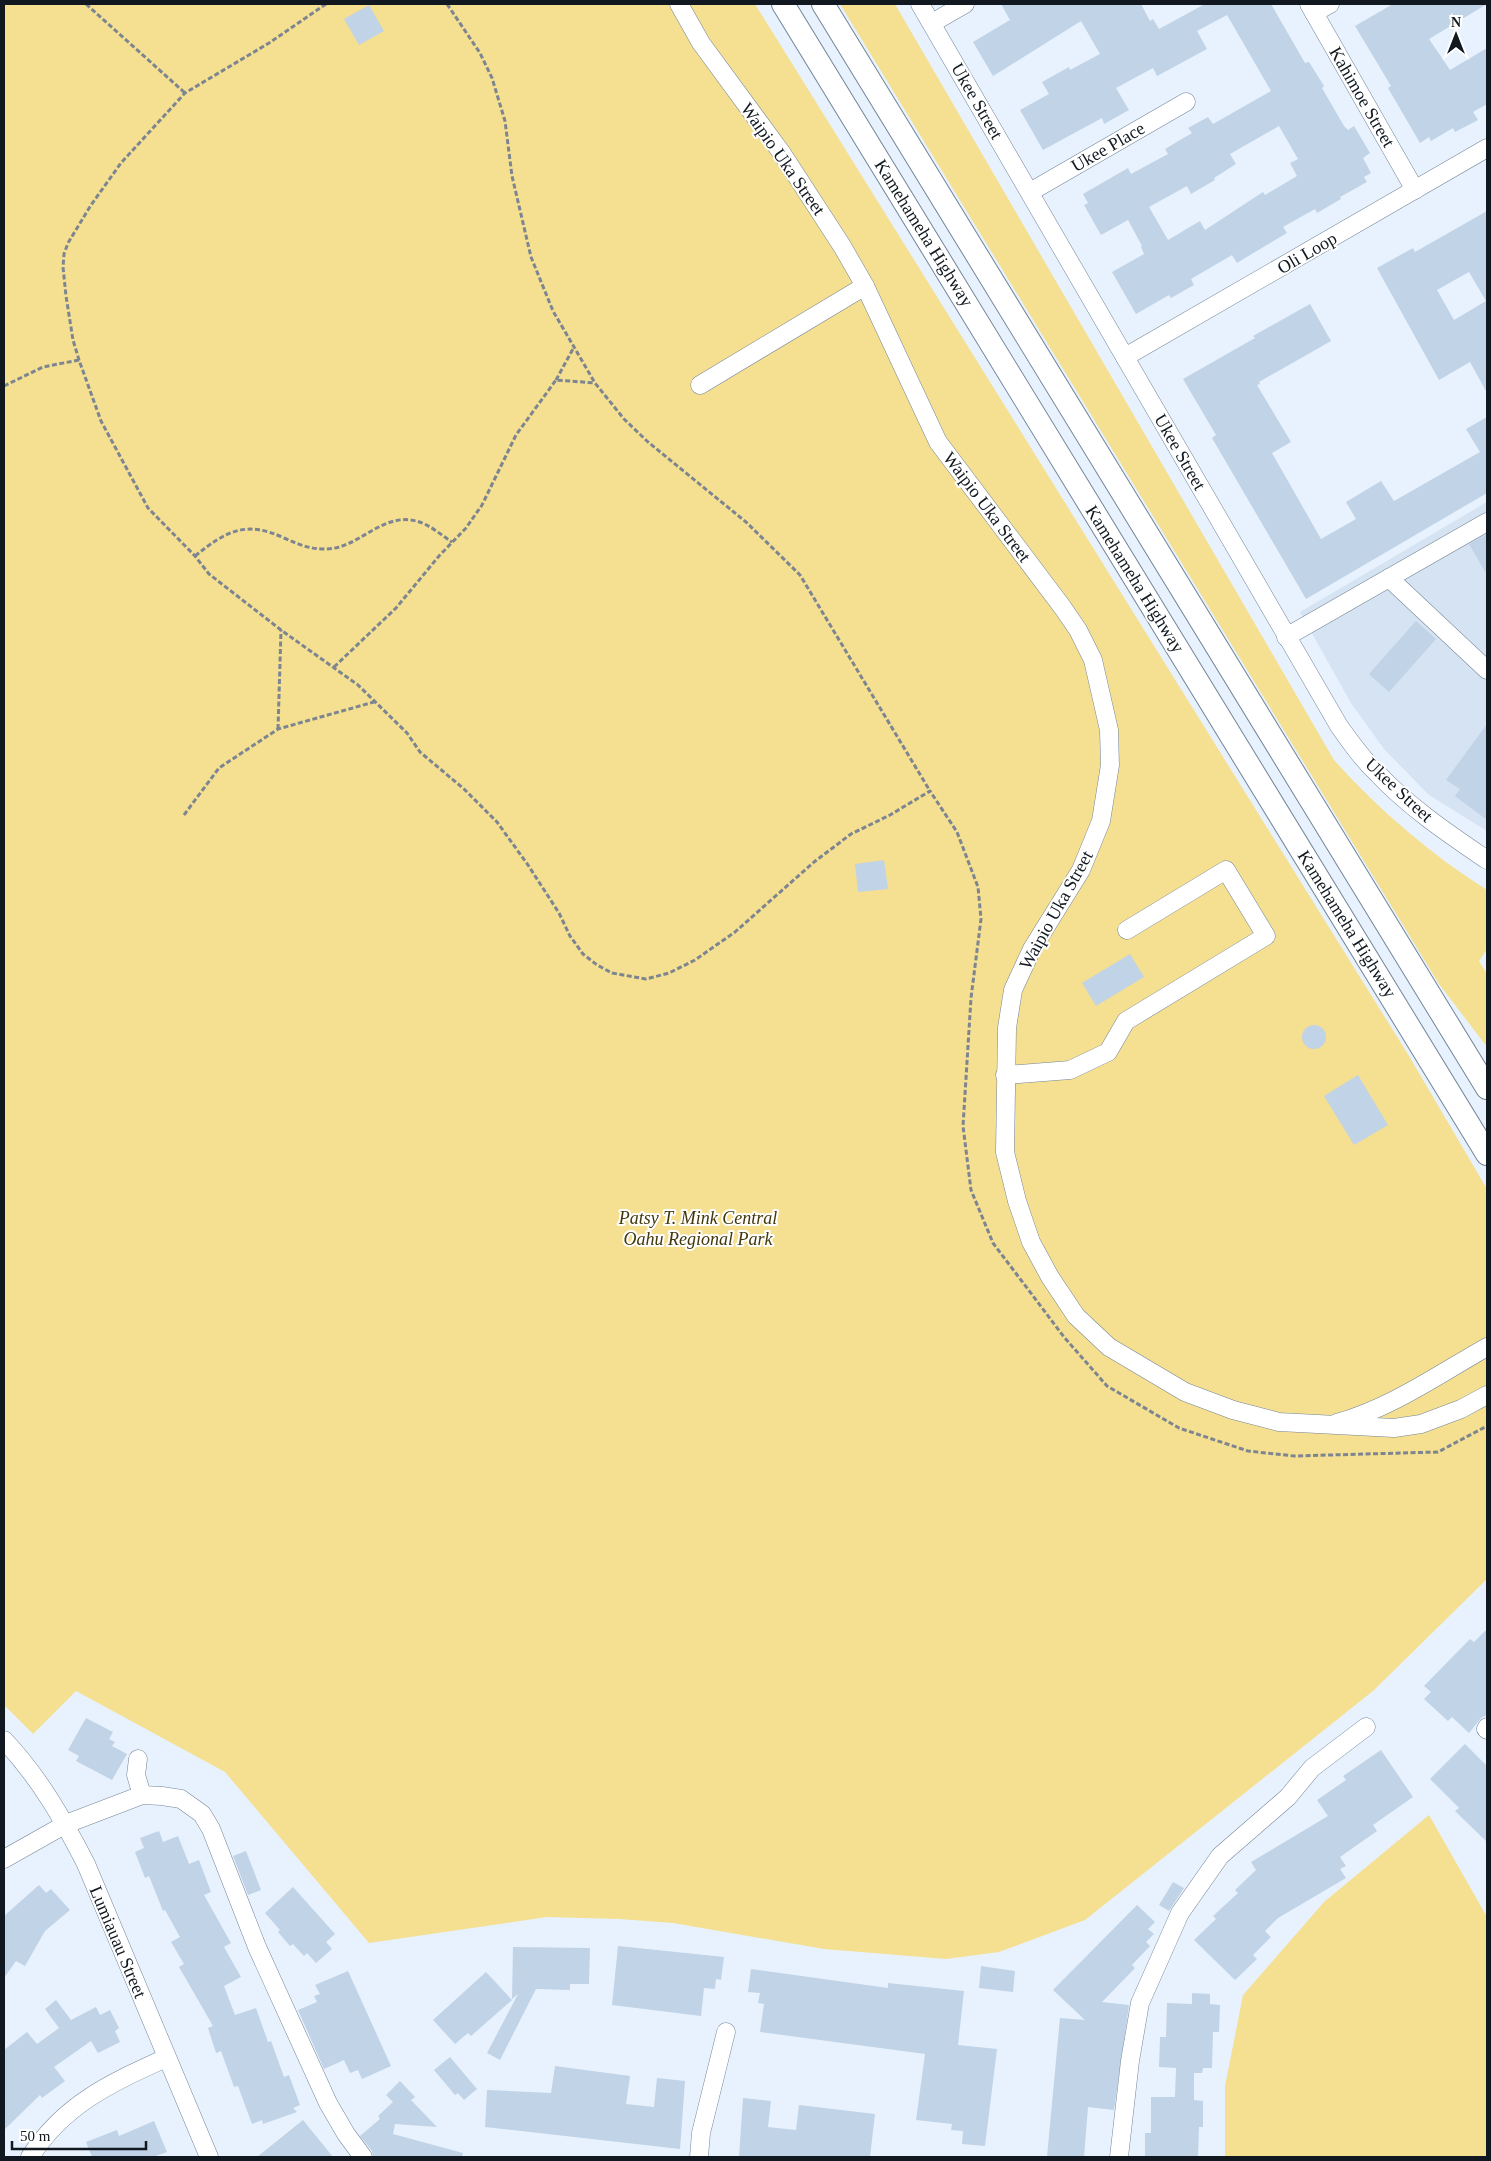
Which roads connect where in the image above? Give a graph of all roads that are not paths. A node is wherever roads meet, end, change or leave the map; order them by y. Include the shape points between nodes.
1 (679, 4) edge
2 (783, 4) edge
3 (823, 4) edge
4 (920, 4) edge
5 (965, 4) edge
6 (1330, 4) edge
7 (1312, 8) edge
8 (932, 23) junction
9 (1186, 102) dead end
10 (1487, 148) edge
11 (1415, 190) junction
12 (1030, 192) junction
13 (865, 286) junction
14 (1125, 357) junction
15 (700, 385) dead end
16 (1487, 522) edge
17 (1390, 578) junction
18 (1286, 637) junction
19 (1487, 670) edge
20 (1487, 860) edge
21 (1127, 930) dead end
22 (1005, 1075) junction
23 (1487, 1088) edge
24 (1487, 1154) edge
25 (1487, 1347) edge
26 (1487, 1395) edge
27 (1324, 1426) junction
28 (1366, 1727) dead end
29 (4, 1740) edge
30 (138, 1759) dead end
31 (142, 1795) junction
32 (66, 1824) junction
33 (4, 1859) edge
34 (726, 2032) dead end
35 (166, 2058) junction
36 (30, 2157) edge
37 (209, 2157) edge
38 (363, 2157) edge
39 (699, 2157) edge
40 (1119, 2157) edge

1 - 13 street, Waipio Uka Street via 701,44 782,152
2 - 24 main road, Kamehameha Highway
3 - 23 main road, Kamehameha Highway
4 - 8 street, Ukee Street
5 - 8 street
6 - 7 street
7 - 11 street, Kahimoe Street
8 - 12 street, Ukee Street
9 - 12 street, Ukee Place
10 - 11 street, Oli Loop
11 - 14 street, Oli Loop
12 - 14 street, Ukee Street
13 - 15 street
13 - 22 street, Waipio Uka Street via 938,442 1078,630 1092,660 1107,722 1110,765 1101,821 1081,870 1032,949 1013,990
14 - 18 street, Ukee Street
16 - 17 street
17 - 18 street
17 - 19 street
18 - 20 street, Ukee Street via 1339,726 1377,774 1416,809
21 - 22 street via 1226,870 1266,936 1126,1021 1108,1052 1070,1070
22 - 27 street, Waipio Uka Street via 1005,1152 1017,1201 1031,1242 1076,1316 1109,1346 1185,1392 1232,1410 1279,1422
25 - 27 street, Waipio Uka Street via 1377,1408
26 - 27 street, Waipio Uka Street via 1421,1424 1394,1428
28 - 40 street via 1312,1768 1288,1797 1220,1856 1180,1913 1140,2003
29 - 32 street, Lumiauau Street via 45,1790
30 - 31 street via 136,1775
31 - 32 street
31 - 38 street via 181,1800 202,1814 212,1828 257,1947 328,2103
32 - 33 street
32 - 35 street, Lumiauau Street via 86,1864
34 - 39 street
35 - 36 street via 93,2093 74,2106 53,2126
35 - 37 street, Lumiauau Street

